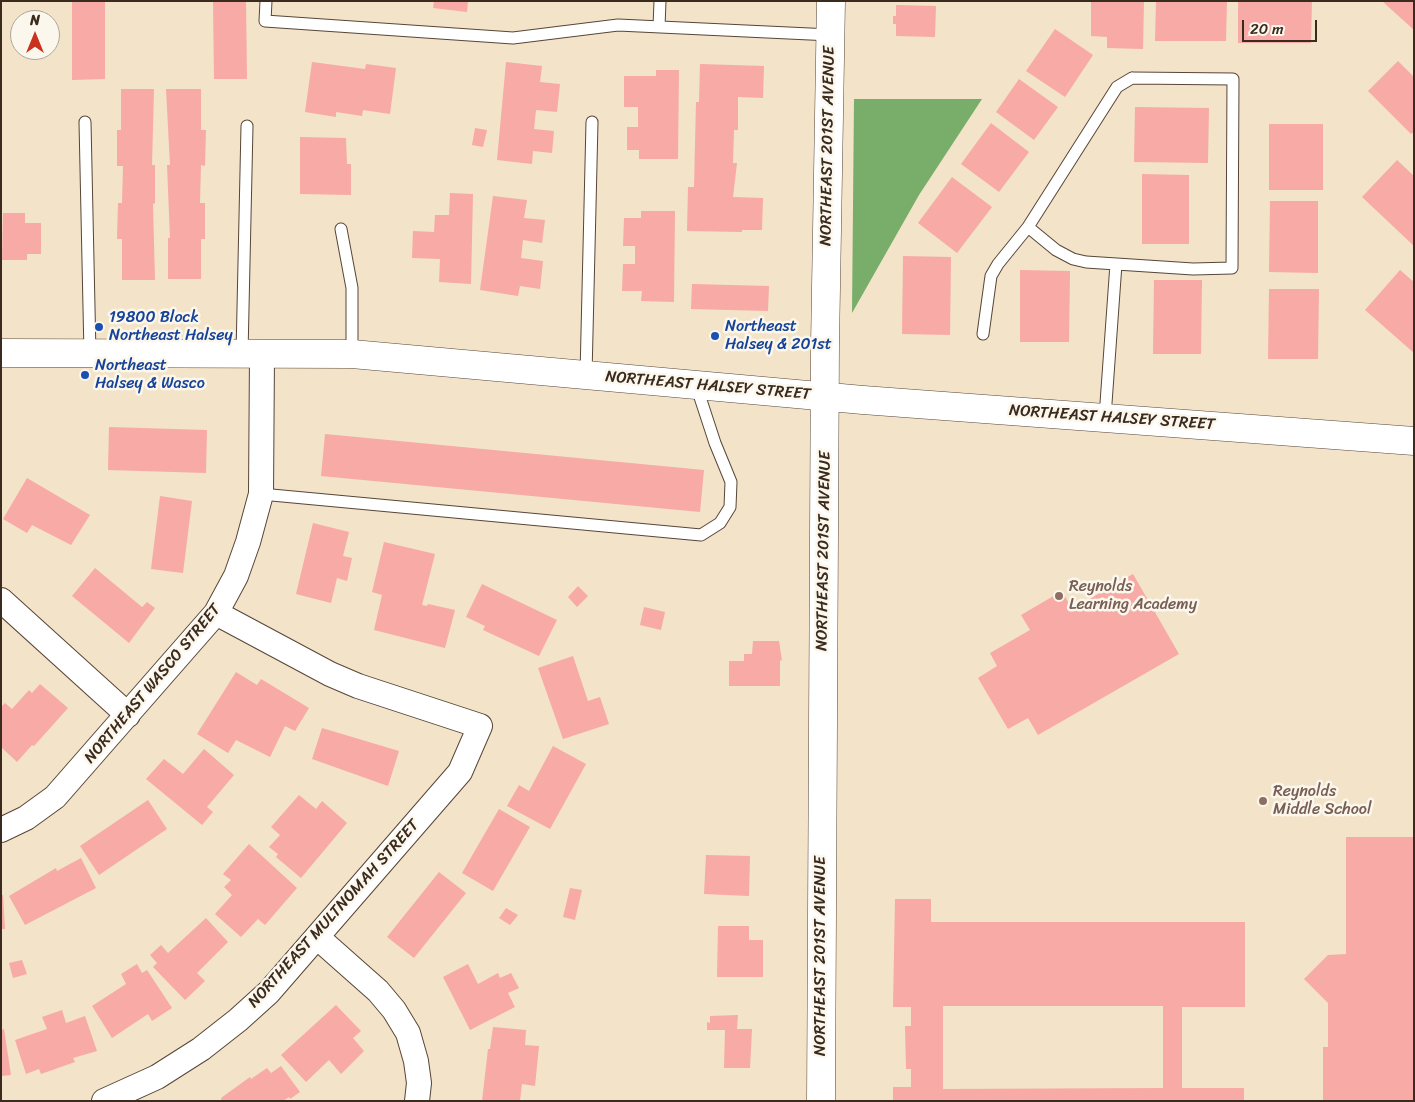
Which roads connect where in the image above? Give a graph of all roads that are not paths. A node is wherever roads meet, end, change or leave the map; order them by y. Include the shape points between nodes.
1 (266, 1) edge
2 (660, 1) edge
3 (831, 1) edge
4 (659, 27) junction
5 (831, 34) junction
6 (84, 122) dead end
7 (592, 122) dead end
8 (247, 126) dead end
9 (1028, 227) junction
10 (341, 229) dead end
11 (1116, 264) junction
12 (983, 334) dead end
13 (1, 353) edge
14 (90, 354) junction
15 (252, 354) junction
16 (352, 354) junction
17 (586, 375) junction
18 (696, 385) junction
19 (825, 396) junction
20 (1105, 417) junction
21 (1414, 441) edge
22 (261, 494) junction
23 (1, 600) edge
24 (216, 613) junction
25 (128, 716) junction
26 (1, 830) edge
27 (317, 937) junction
28 (104, 1101) edge
29 (417, 1101) edge
30 (821, 1101) edge

1 - 4 lane via 265,21 512,38 618,25
2 - 4 lane
3 - 5 street, NORTHEAST 201ST AVENUE
4 - 5 lane
5 - 19 street, NORTHEAST 201ST AVENUE
6 - 14 lane
7 - 17 lane
8 - 15 lane
9 - 11 lane via 1056,250 1073,259
9 - 11 lane via 1117,87 1132,78 1232,79 1232,268 1193,270
9 - 12 lane via 990,276
10 - 16 lane via 352,288
11 - 20 lane
13 - 14 street, NORTHEAST HALSEY STREET
14 - 15 street, NORTHEAST HALSEY STREET
15 - 16 street, NORTHEAST HALSEY STREET
15 - 22 street, NORTHEAST WASCO STREET
16 - 17 street, NORTHEAST HALSEY STREET
17 - 18 street, NORTHEAST HALSEY STREET
18 - 19 street, NORTHEAST HALSEY STREET
18 - 22 lane via 731,482 730,507 720,523 701,535
19 - 20 street, NORTHEAST HALSEY STREET
19 - 30 street, NORTHEAST 201ST AVENUE
20 - 21 street, NORTHEAST HALSEY STREET
22 - 24 street, NORTHEAST WASCO STREET via 236,576
23 - 25 street
24 - 25 street, NORTHEAST WASCO STREET
24 - 27 street, NORTHEAST MULTNOMAH STREET via 358,686 480,726 460,772
25 - 26 street, NORTHEAST WASCO STREET via 54,797 26,818
27 - 28 street, NORTHEAST MULTNOMAH STREET via 269,992 201,1049 157,1076
27 - 29 street via 394,1010 408,1033 416,1061

